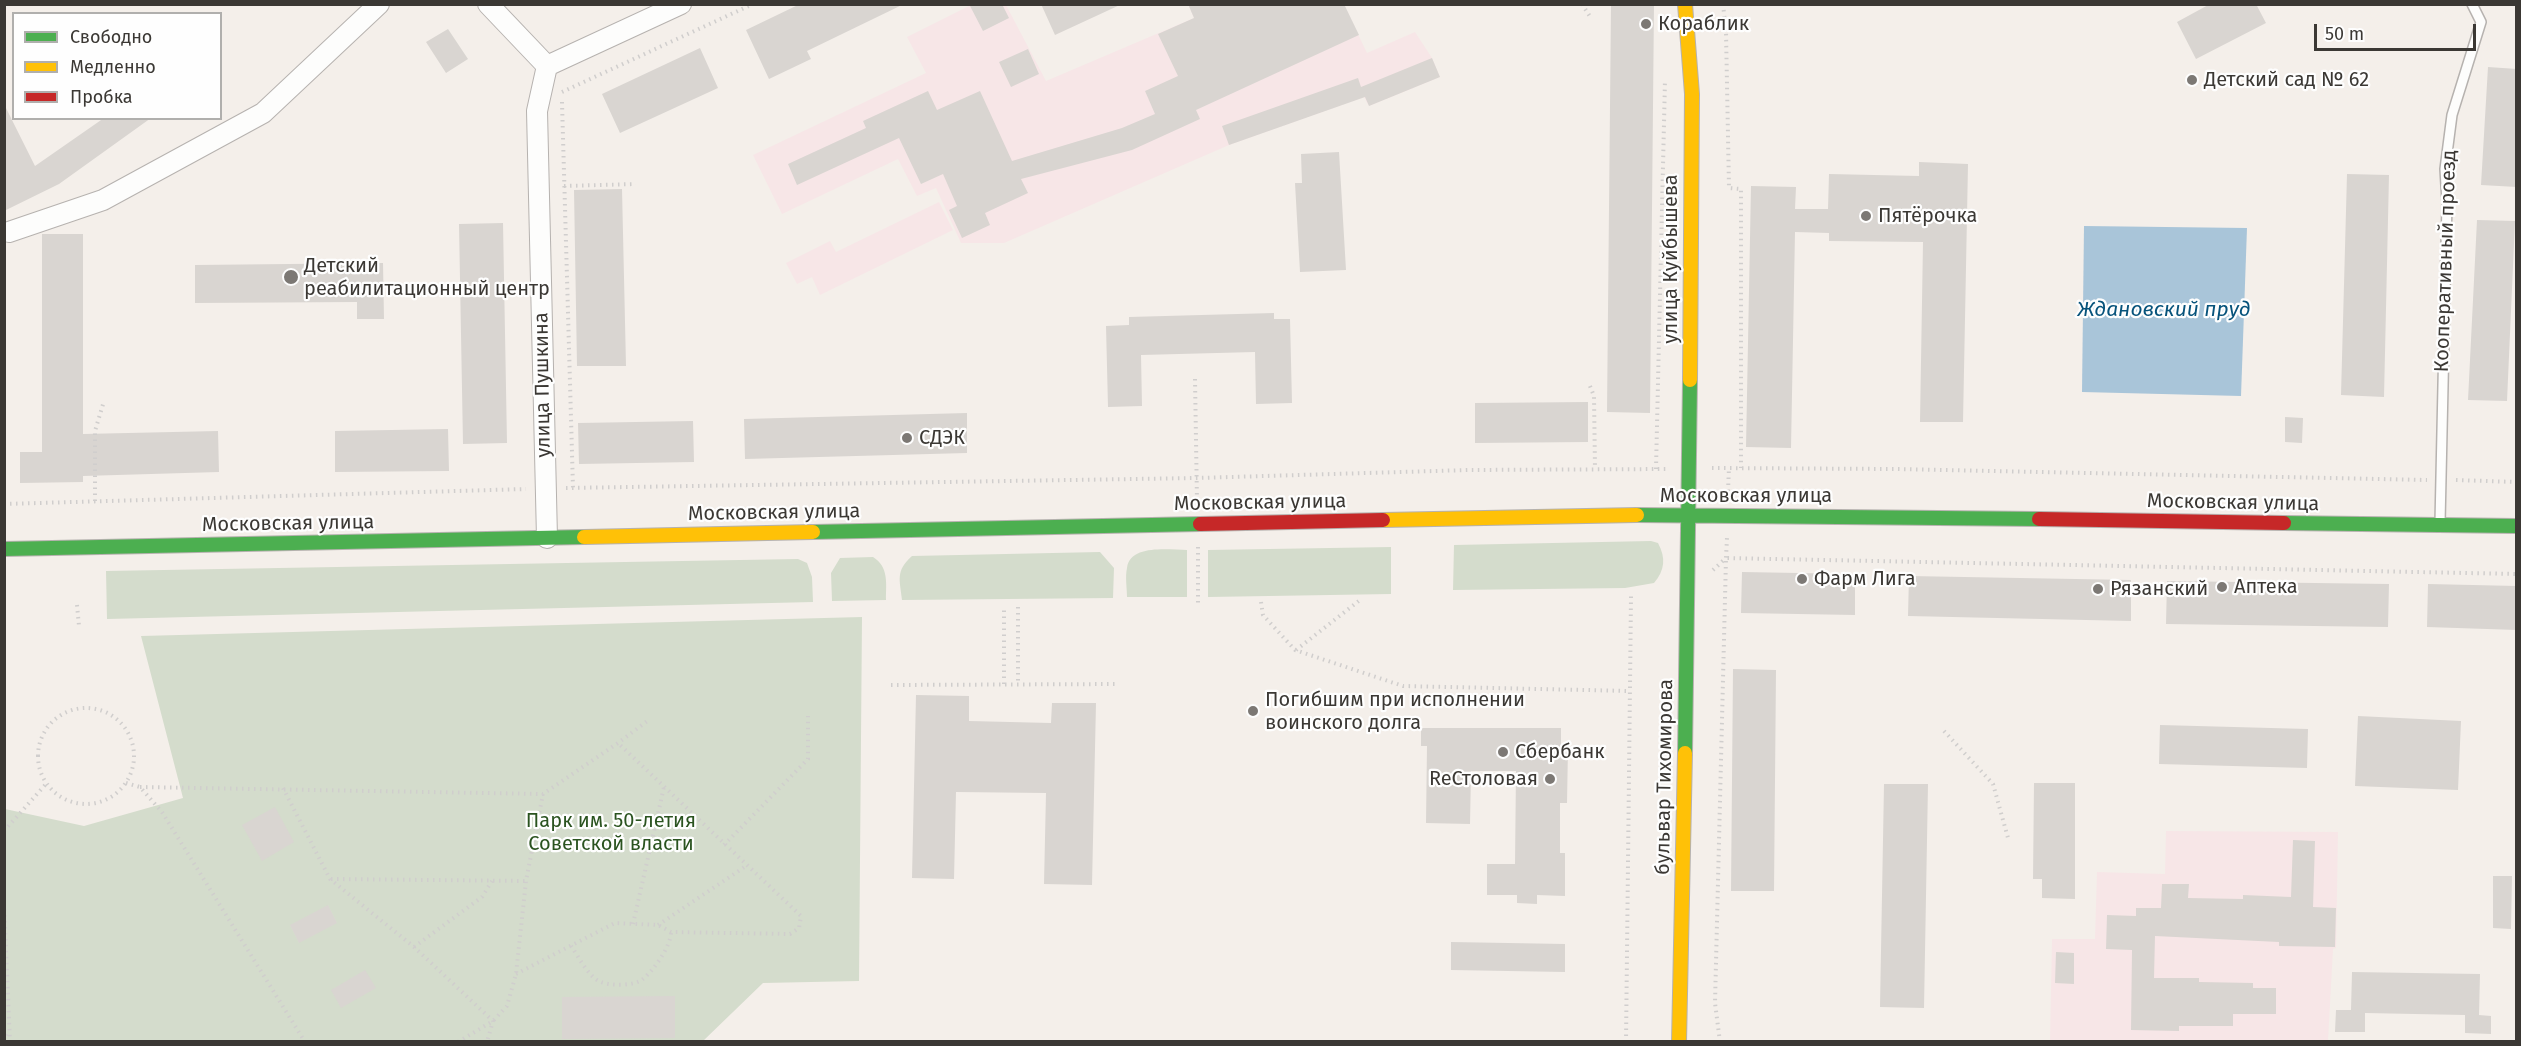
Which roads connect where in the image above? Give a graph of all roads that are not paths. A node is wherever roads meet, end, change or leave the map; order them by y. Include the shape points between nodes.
1 (380, 4) edge
2 (488, 4) edge
3 (681, 4) edge
4 (1685, 4) edge
5 (2472, 4) edge
6 (547, 66) junction
7 (9, 232) dead end
8 (1688, 514) junction
9 (2440, 525) junction
10 (2517, 526) edge
11 (547, 538) junction
12 (4, 549) edge
13 (1679, 1041) edge

1 - 7 street via 263,113 104,200
2 - 6 street
3 - 6 street
4 - 8 main road, улица Куйбышева via 1692,94
5 - 9 lane, Кооперативный проезд via 2481,22 2452,115 2445,170
6 - 11 street, улица Пушкина via 537,111
8 - 9 main road, Московская улица
8 - 11 main road, Московская улица
8 - 13 main road, бульвар Тихомирова
9 - 10 main road, Московская улица
11 - 12 main road, Московская улица

